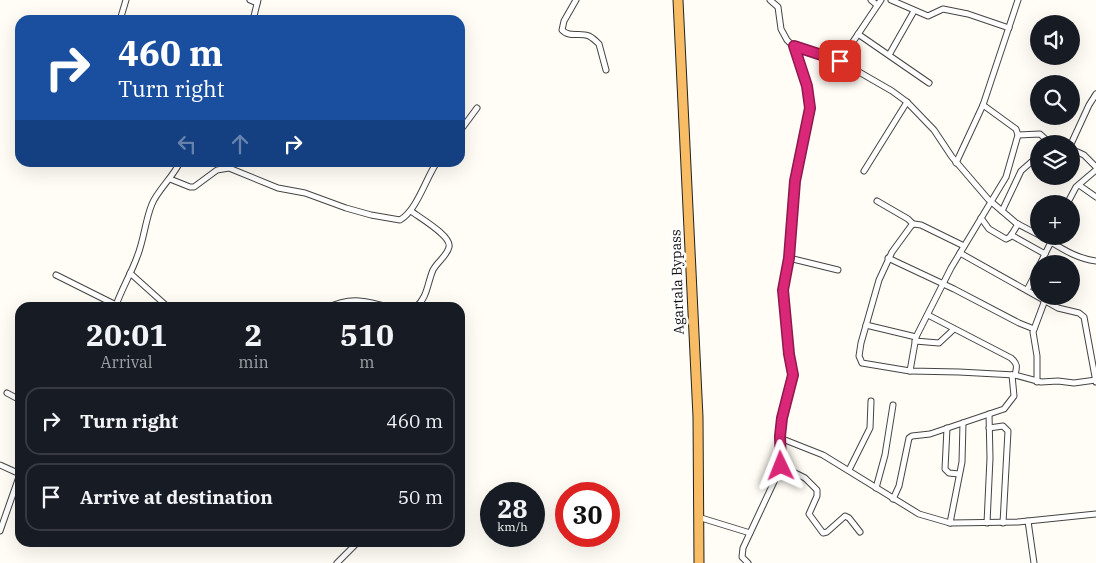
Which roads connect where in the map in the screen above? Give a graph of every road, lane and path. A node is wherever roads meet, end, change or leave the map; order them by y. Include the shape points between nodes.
1 (126, 0) edge
2 (250, 0) edge
3 (576, 0) edge
4 (678, 0) edge
5 (770, 0) edge
6 (871, 0) edge
7 (891, 0) edge
8 (1018, 0) edge
9 (258, 2) edge
10 (879, 2) edge
11 (914, 11) junction
12 (122, 15) edge
13 (254, 15) edge
14 (1009, 28) junction
15 (858, 34) junction
16 (794, 46) junction
17 (889, 55) junction
18 (840, 61) junction
19 (606, 70) dead end
20 (929, 83) dead end
21 (1096, 94) edge
22 (907, 102) junction
23 (983, 105) junction
24 (477, 108) dead end
25 (465, 124) edge
26 (1018, 135) junction
27 (1041, 135) edge
28 (1075, 135) edge
29 (1080, 153) edge
30 (956, 163) junction
31 (1030, 163) edge
32 (176, 167) edge
33 (434, 167) edge
34 (229, 168) joint
35 (1096, 168) edge
36 (864, 171) dead end
37 (170, 179) junction
38 (1080, 184) edge
39 (1079, 185) joint
40 (1073, 195) edge
41 (1096, 197) edge
42 (877, 201) dead end
43 (991, 202) junction
44 (411, 211) junction
45 (1002, 211) junction
46 (981, 218) junction
47 (913, 224) junction
48 (1018, 224) junction
49 (1030, 231) edge
50 (1011, 235) junction
51 (1050, 245) edge
52 (1056, 245) edge
53 (964, 246) junction
54 (960, 253) junction
55 (1046, 254) joint
56 (789, 258) junction
57 (888, 258) junction
58 (1096, 261) edge
59 (838, 270) dead end
60 (130, 273) junction
61 (56, 275) dead end
62 (943, 284) junction
63 (1030, 284) edge
64 (1027, 290) junction
65 (1030, 292) edge
66 (107, 302) edge
67 (117, 302) edge
68 (162, 302) edge
69 (340, 302) edge
70 (368, 302) edge
71 (420, 302) edge
72 (1043, 305) edge
73 (1053, 305) edge
74 (928, 315) junction
75 (866, 325) junction
76 (954, 329) junction
77 (1034, 329) junction
78 (916, 339) junction
79 (910, 371) junction
80 (1014, 375) junction
81 (1096, 381) edge
82 (1037, 382) junction
83 (7, 393) dead end
84 (15, 397) edge
85 (871, 401) dead end
86 (893, 405) dead end
87 (989, 414) junction
88 (963, 422) junction
89 (947, 428) junction
90 (989, 428) junction
91 (780, 438) junction
92 (0, 465) edge
93 (781, 466) junction
94 (849, 470) junction
95 (15, 472) edge
96 (959, 474) junction
97 (876, 488) junction
98 (15, 496) edge
99 (893, 499) junction
100 (1096, 514) edge
101 (698, 517) junction
102 (1028, 521) junction
103 (950, 523) junction
104 (987, 523) junction
105 (1003, 523) junction
106 (0, 531) edge
107 (860, 532) dead end
108 (750, 533) junction
109 (353, 547) edge
110 (337, 563) edge
111 (699, 563) edge
112 (748, 563) edge
113 (1034, 563) edge

1 - 12 street
2 - 9 street
3 - 19 street via 562,30 570,35 589,36 599,44
4 - 101 highway, Agartala Bypass via 698,417
5 - 16 street via 778,7 782,34
6 - 10 street
7 - 11 street
8 - 14 street
9 - 13 street
10 - 15 street
11 - 14 street via 928,16 943,9
11 - 17 street
14 - 23 street
15 - 17 street
15 - 18 street
16 - 18 street
16 - 56 street via 807,86 810,108 795,181
17 - 20 street
18 - 22 street
21 - 28 street
22 - 30 street via 934,130
22 - 36 street
23 - 26 street via 1016,128
23 - 30 street
24 - 25 street
26 - 27 street
26 - 43 street via 1006,178
29 - 35 street
30 - 43 street
31 - 45 street via 1021,171
32 - 37 street
33 - 44 street
34 - 37 street via 217,170 194,187
34 - 44 street via 278,188 305,193 371,215 400,220
35 - 38 street
37 - 60 street via 152,204
39 - 40 street
39 - 41 street
42 - 47 street
43 - 45 street
43 - 46 street
44 - 71 street via 438,230 450,244
45 - 48 street
46 - 50 street via 1003,238
46 - 53 street
47 - 53 street
47 - 57 street
48 - 49 street
48 - 50 street
50 - 55 street
51 - 55 street
52 - 58 street via 1076,257
53 - 54 street
54 - 62 street
54 - 64 street
56 - 59 street
56 - 91 street via 783,296 793,379
57 - 62 street
57 - 75 street via 878,280
60 - 67 street
60 - 68 street
61 - 66 street
62 - 74 street
62 - 77 street
63 - 64 street
64 - 65 street
69 - 70 street
72 - 77 street
73 - 81 street via 1084,317
74 - 76 street
74 - 78 street
75 - 78 street
75 - 79 street via 860,361 867,365
76 - 78 street via 939,343
76 - 80 street via 1011,358 1017,366
77 - 82 street
78 - 79 street
79 - 80 street
80 - 82 street
80 - 87 street via 1012,399 1004,408
81 - 82 street
83 - 84 street
85 - 94 street via 870,428
86 - 97 street
87 - 88 street
87 - 90 street
88 - 89 street
88 - 96 street
89 - 96 street via 946,469 949,473
89 - 99 street via 909,438 900,483
90 - 104 street
90 - 105 street via 1003,426 1008,431
91 - 93 street
91 - 94 street via 812,449
92 - 95 street
93 - 107 street via 805,478 817,490 809,514 823,533 845,516
93 - 108 street
94 - 97 street
96 - 103 street
97 - 99 street
98 - 106 street
99 - 103 street via 919,514
100 - 102 street
101 - 108 street
101 - 111 highway, Agartala Bypass
102 - 105 street
102 - 113 street
103 - 104 street
104 - 105 street
108 - 112 street via 742,552
109 - 110 street

